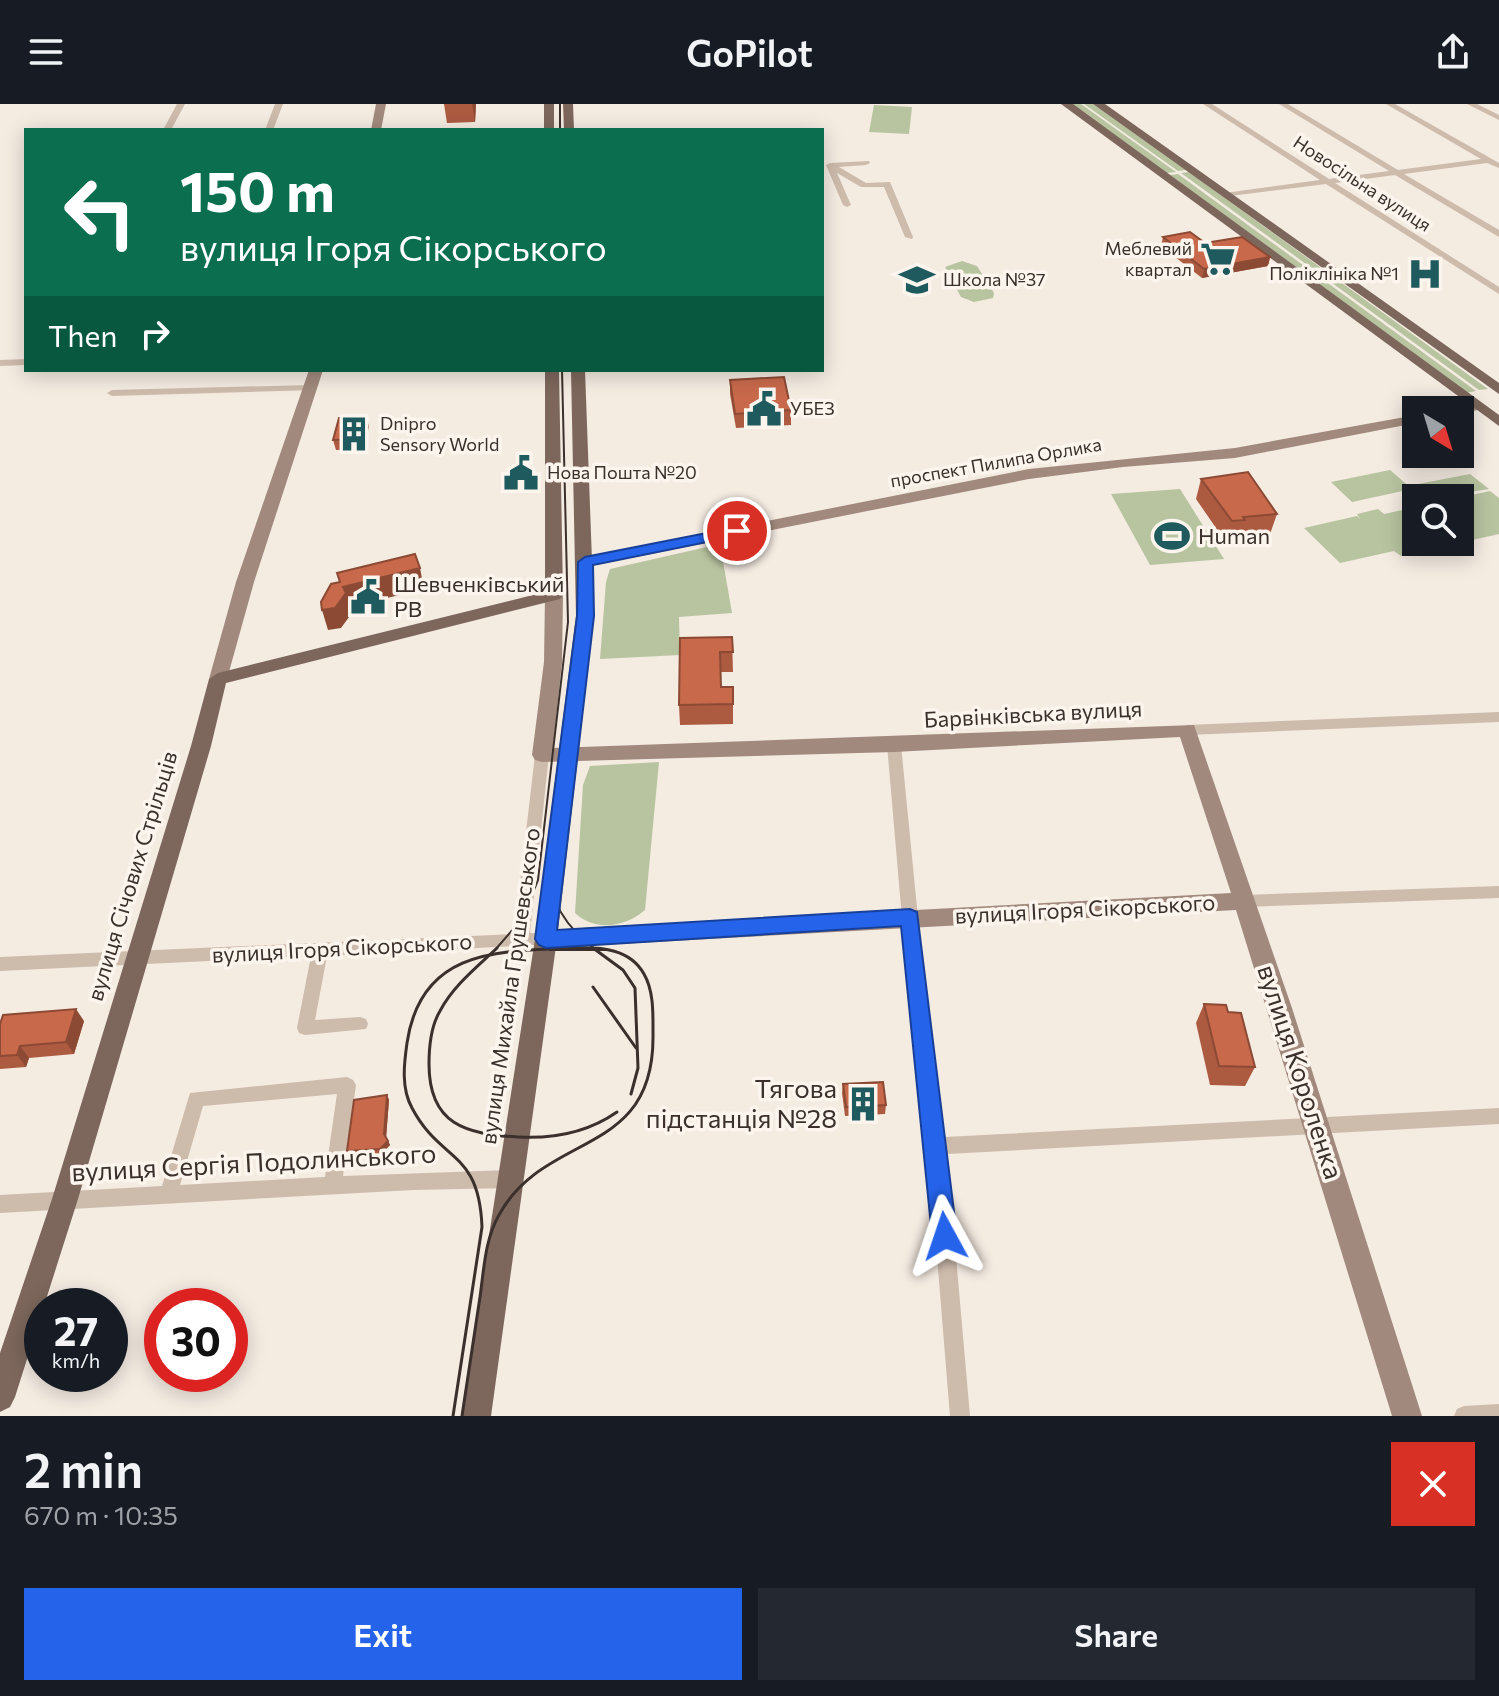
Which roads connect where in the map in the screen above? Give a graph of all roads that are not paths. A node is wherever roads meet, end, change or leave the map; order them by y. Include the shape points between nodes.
1 (181, 104) edge
2 (279, 104) edge
3 (381, 104) edge
4 (549, 104) edge
5 (568, 104) edge
6 (1066, 104) edge
7 (1098, 104) edge
8 (1207, 104) edge
9 (1283, 104) edge
10 (1390, 104) edge
11 (1471, 104) edge
12 (1499, 118) edge
13 (168, 128) edge
14 (270, 128) edge
15 (376, 128) edge
16 (549, 128) edge
17 (569, 128) edge
18 (1499, 156) edge
19 (1487, 159) junction
20 (866, 163) dead end
21 (830, 165) junction
22 (1499, 166) edge
23 (1394, 171) junction
24 (1325, 180) junction
25 (1225, 195) junction
26 (847, 205) dead end
27 (1499, 234) edge
28 (909, 237) dead end
29 (1499, 291) edge
30 (24, 362) edge
31 (0, 363) edge
32 (315, 372) edge
33 (552, 372) edge
34 (578, 372) edge
35 (309, 388) junction
36 (1499, 390) edge
37 (112, 393) dead end
38 (1499, 401) edge
39 (1477, 406) junction
40 (1474, 407) edge
41 (1498, 420) edge
42 (1402, 422) edge
43 (585, 562) junction
44 (553, 568) junction
45 (554, 595) junction
46 (218, 679) junction
47 (1499, 717) edge
48 (1187, 730) junction
49 (894, 745) junction
50 (542, 755) junction
51 (569, 755) junction
52 (1499, 892) edge
53 (1245, 901) junction
54 (910, 918) junction
55 (533, 940) junction
56 (320, 950) junction
57 (136, 958) junction
58 (0, 964) edge
59 (360, 1024) dead end
60 (1499, 1116) edge
61 (1317, 1125) junction
62 (937, 1146) junction
63 (511, 1179) junction
64 (333, 1185) junction
65 (169, 1193) junction
66 (65, 1199) junction
67 (0, 1204) edge
68 (0, 1397) edge
69 (1499, 1414) edge
70 (476, 1416) edge
71 (960, 1416) edge
72 (1407, 1416) edge
73 (1464, 1416) edge

1 - 13 street
2 - 14 street
3 - 15 street
4 - 16 main road
5 - 17 main road
6 - 39 main road
7 - 25 main road
8 - 24 street, Новосільна вулиця
9 - 23 street
10 - 19 street
11 - 12 street
18 - 19 street
19 - 22 street
19 - 23 street
20 - 21 street
21 - 26 street
21 - 28 street via 864,185 887,184
23 - 24 street
23 - 27 street
24 - 25 street
24 - 29 street, Новосільна вулиця
25 - 36 main road
30 - 31 street
32 - 35 street, вулиця Січових Стрільців
33 - 44 main road
34 - 43 main road, вулиця Михайла Грушевського
35 - 37 street
35 - 46 street, вулиця Січових Стрільців
38 - 39 main road
39 - 40 street
39 - 41 main road
42 - 43 street, проспект Пилипа Орлика via 1248,451 1018,476
43 - 44 main road
43 - 51 main road, вулиця Михайла Грушевського via 585,616
44 - 45 main road
45 - 46 main road
45 - 50 street, вулиця Михайла Грушевського via 553,662
46 - 57 main road, вулиця Січових Стрільців
47 - 48 street, Барвінківська вулиця
48 - 49 street, Барвінківська вулиця
48 - 53 street, вулиця Короленка
49 - 51 street, Барвінківська вулиця
49 - 54 street
50 - 51 street, Барвінківська вулиця
50 - 55 street, вулиця Михайла Грушевського
51 - 55 main road, вулиця Михайла Грушевського
52 - 53 street, вулиця Ігоря Сікорського
53 - 54 street, вулиця Ігоря Сікорського
53 - 61 street, вулиця Короленка
54 - 55 street, вулиця Ігоря Сікорського
54 - 62 street
55 - 56 street, вулиця Ігоря Сікорського
55 - 63 main road, вулиця Михайла Грушевського
56 - 57 street, вулиця Ігоря Сікорського
56 - 59 street via 305,1028
57 - 58 street, вулиця Ігоря Сікорського
57 - 66 main road, вулиця Січових Стрільців
60 - 61 street
61 - 62 street
61 - 72 street, вулиця Короленка
62 - 71 street
63 - 64 street, вулиця Сергія Подолинського
63 - 70 main road, вулиця Михайла Грушевського
64 - 65 street, вулиця Сергія Подолинського
64 - 65 street via 347,1085 196,1099
65 - 66 street, вулиця Сергія Подолинського
66 - 67 street, вулиця Сергія Подолинського
66 - 68 main road, вулиця Січових Стрільців
69 - 73 street

